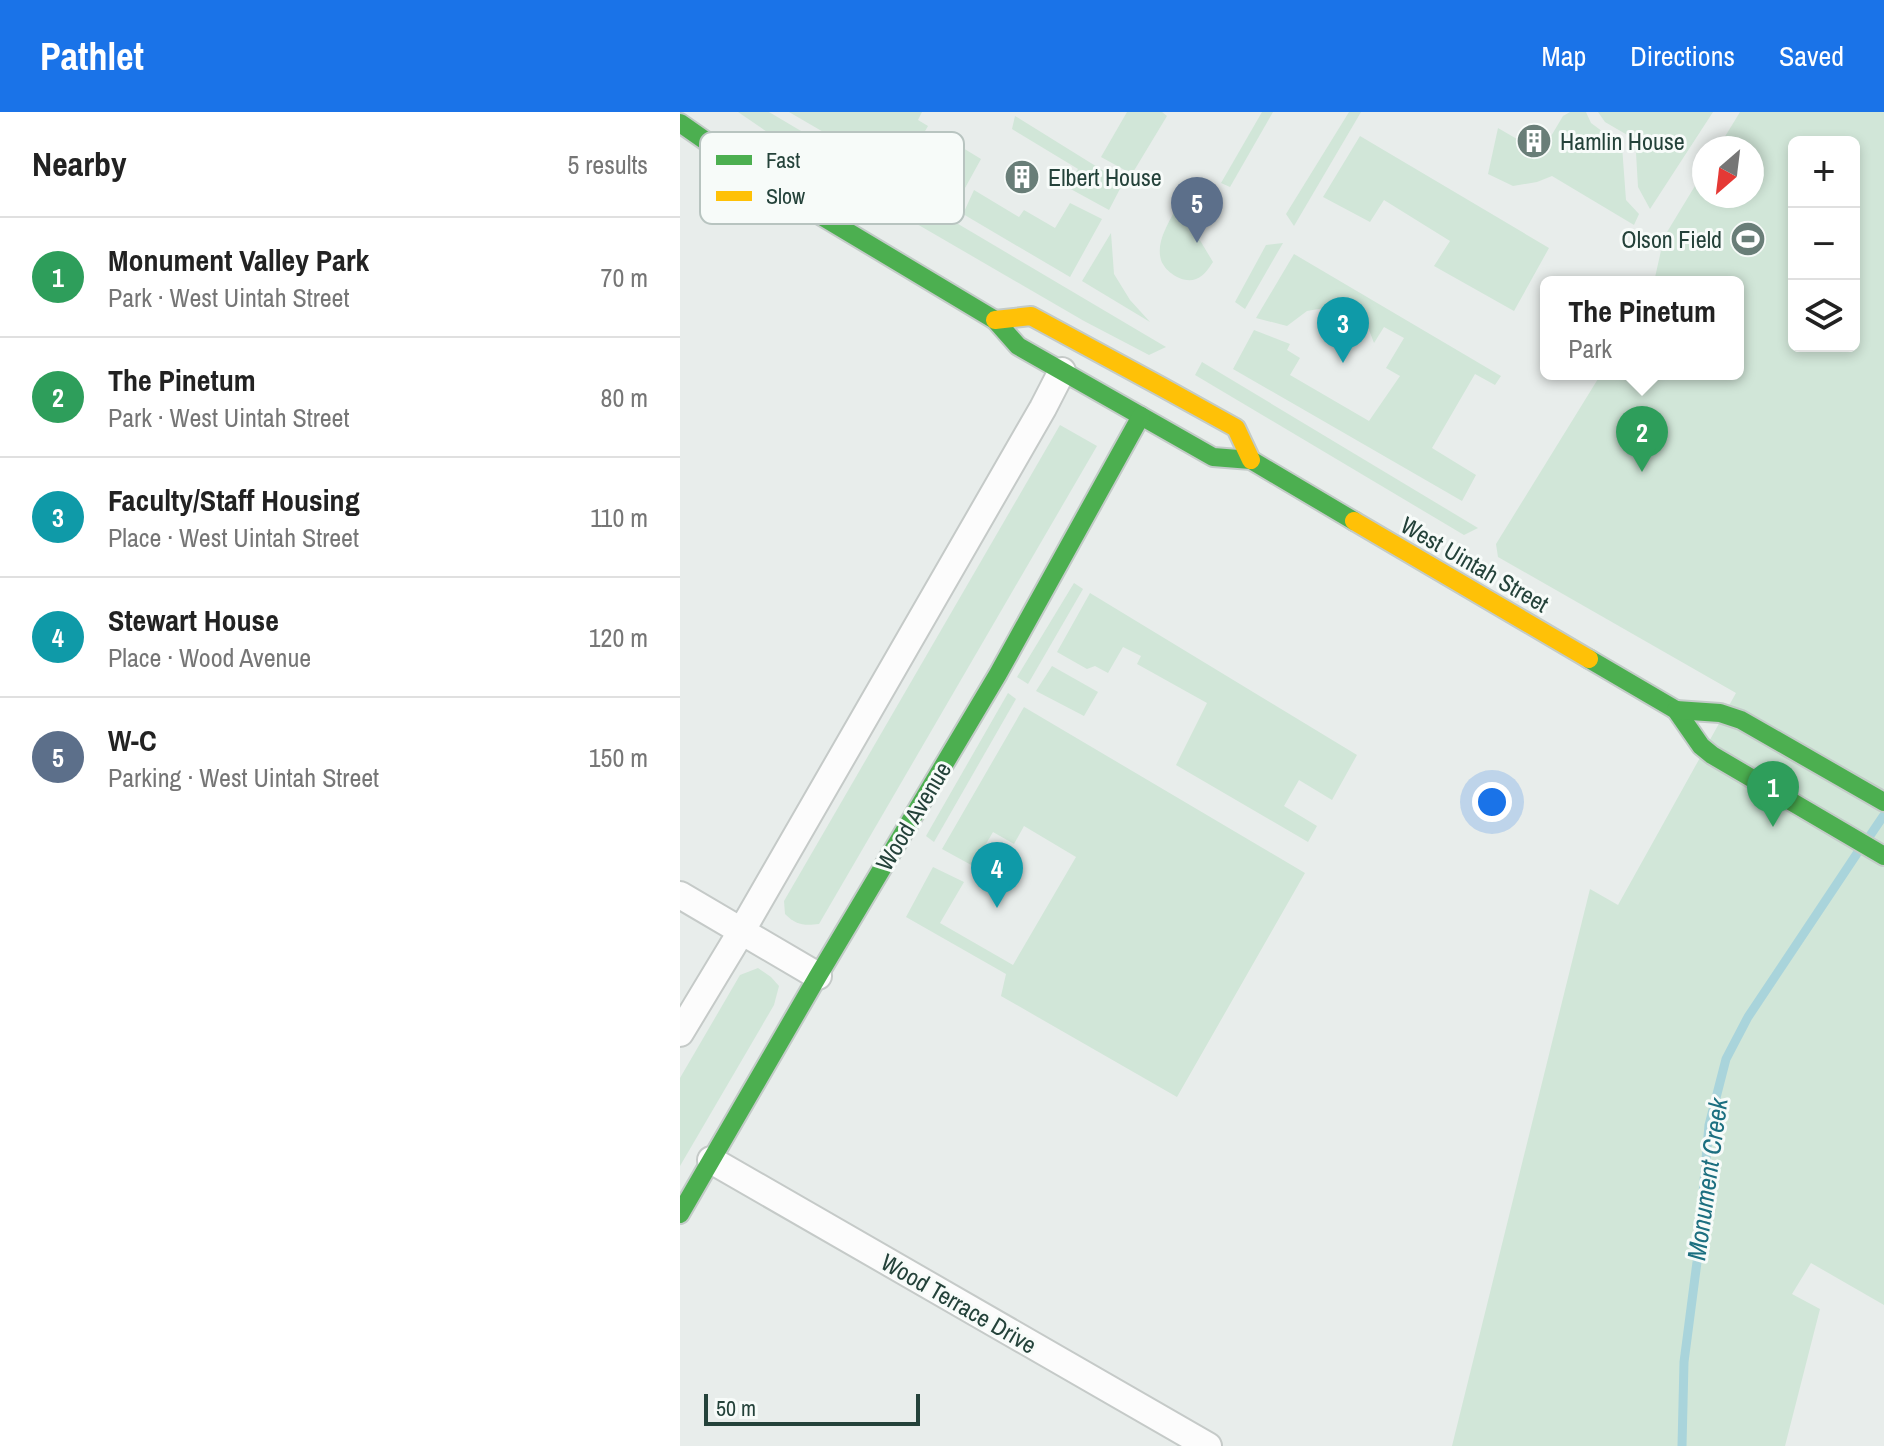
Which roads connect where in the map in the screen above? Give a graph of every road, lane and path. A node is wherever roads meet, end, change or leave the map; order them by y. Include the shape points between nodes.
1 (680, 123) edge
2 (680, 135) edge
3 (700, 138) edge
4 (700, 144) edge
5 (838, 224) edge
6 (995, 320) junction
7 (1062, 371) junction
8 (1141, 416) junction
9 (1251, 460) junction
10 (1676, 710) junction
11 (1884, 802) edge
12 (1884, 856) edge
13 (680, 895) edge
14 (741, 932) junction
15 (818, 976) junction
16 (680, 1033) edge
17 (711, 1160) junction
18 (680, 1214) edge
19 (1208, 1446) edge

1 - 3 main road, West Uintah Street
2 - 4 main road
5 - 6 main road, West Uintah Street
6 - 7 main road, West Uintah Street via 1018,346
6 - 9 main road via 1031,316 1187,401 1236,428
7 - 8 main road, West Uintah Street
7 - 14 street
8 - 9 main road, West Uintah Street via 1213,457
8 - 15 main road, Wood Avenue via 998,674
9 - 10 main road, West Uintah Street
10 - 11 main road, West Uintah Street via 1741,720
10 - 12 main road, West Uintah Street via 1712,755
13 - 14 street
14 - 15 street
14 - 16 street
15 - 17 main road, Wood Avenue
17 - 18 main road, Wood Avenue
17 - 19 street, Wood Terrace Drive

